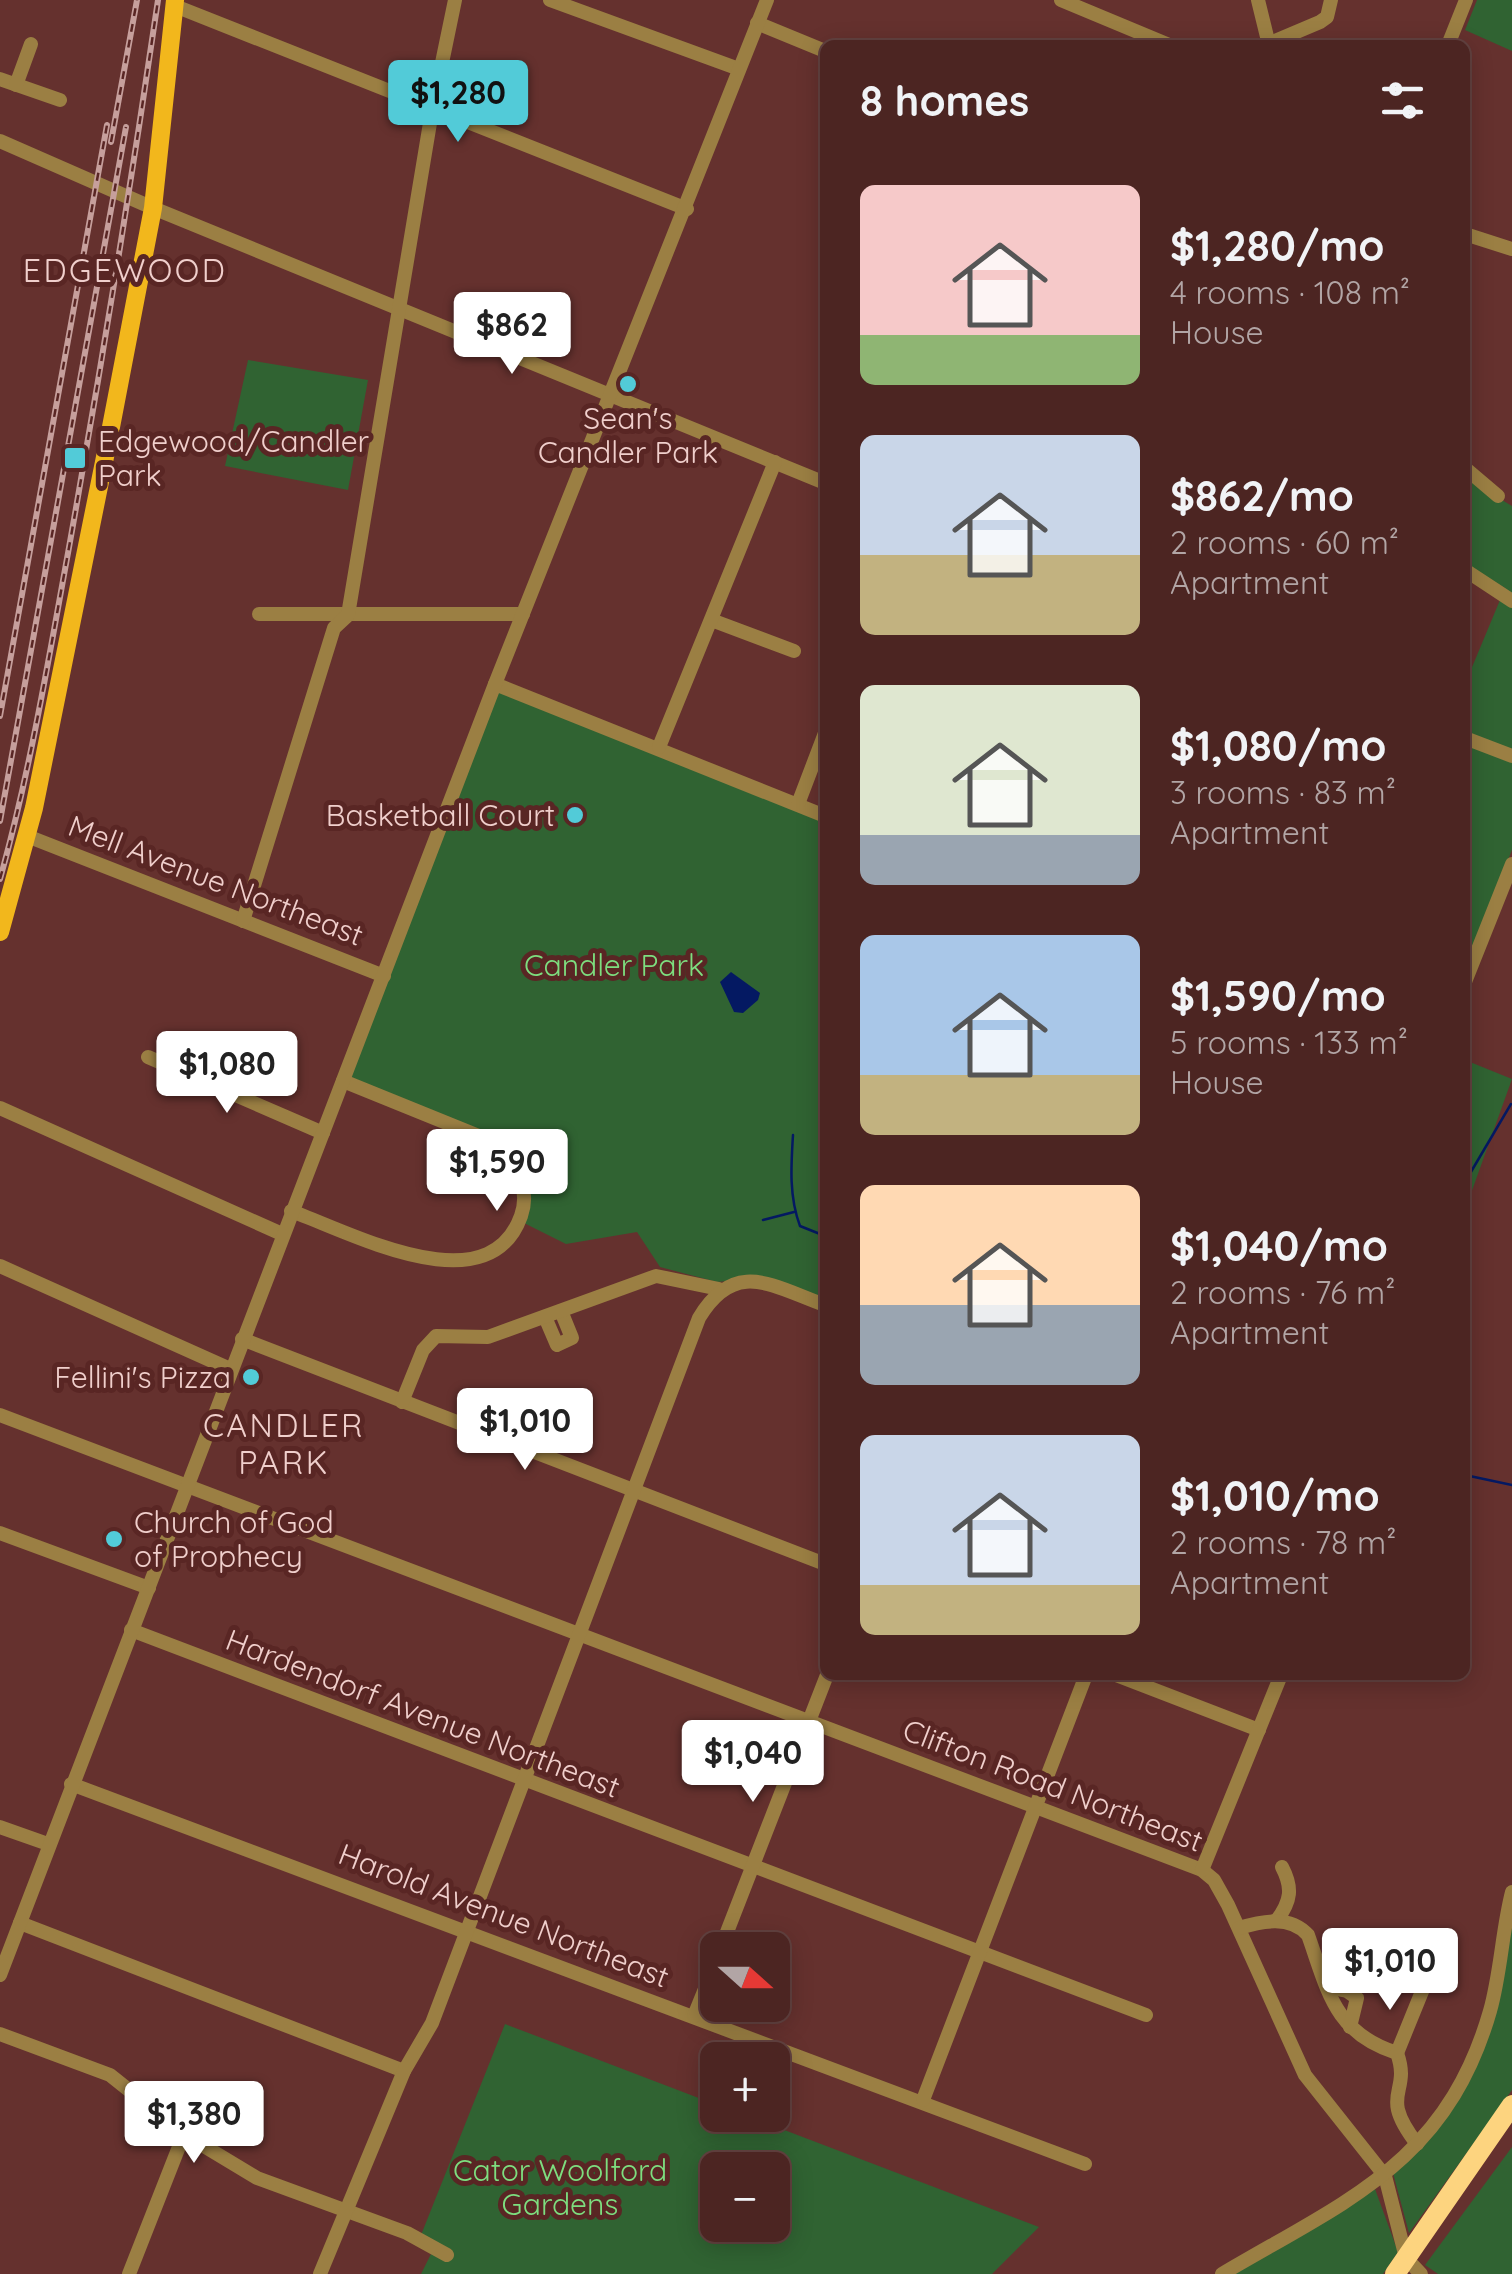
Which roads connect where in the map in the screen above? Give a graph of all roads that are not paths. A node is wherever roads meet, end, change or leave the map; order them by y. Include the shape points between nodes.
1 (455, 0) edge
2 (550, 0) edge
3 (767, 0) edge
4 (1061, 0) edge
5 (1258, 0) edge
6 (1331, 0) edge
7 (1466, 0) edge
8 (175, 3) edge
9 (757, 23) junction
10 (1157, 40) edge
11 (1267, 40) edge
12 (1277, 40) edge
13 (1450, 40) edge
14 (30, 44) dead end
15 (820, 49) edge
16 (739, 69) junction
17 (0, 79) edge
18 (16, 85) junction
19 (60, 100) dead end
20 (432, 112) junction
21 (0, 141) edge
22 (153, 208) junction
23 (688, 209) junction
24 (1470, 236) edge
25 (1512, 249) edge
26 (399, 308) junction
27 (609, 394) junction
28 (111, 426) dead end
29 (106, 452) dead end
30 (776, 462) junction
31 (1470, 472) edge
32 (820, 481) edge
33 (1498, 496) dead end
34 (1470, 573) edge
35 (1512, 601) edge
36 (258, 614) dead end
37 (523, 614) junction
38 (348, 615) junction
39 (714, 620) junction
40 (794, 651) dead end
41 (495, 684) junction
42 (1470, 740) edge
43 (820, 745) edge
44 (658, 747) junction
45 (1512, 756) edge
46 (798, 804) junction
47 (820, 814) edge
48 (28, 836) junction
49 (1512, 864) edge
50 (243, 921) junction
51 (0, 932) edge
52 (1470, 969) edge
53 (384, 976) junction
54 (148, 1057) dead end
55 (344, 1081) junction
56 (0, 1108) edge
57 (323, 1133) junction
58 (291, 1211) junction
59 (282, 1234) junction
60 (0, 1266) edge
61 (726, 1286) junction
62 (820, 1304) edge
63 (561, 1311) junction
64 (545, 1317) junction
65 (242, 1339) junction
66 (230, 1369) junction
67 (402, 1402) junction
68 (0, 1415) edge
69 (188, 1486) junction
70 (633, 1492) junction
71 (0, 1533) edge
72 (820, 1562) edge
73 (148, 1588) junction
74 (131, 1630) junction
75 (581, 1635) junction
76 (825, 1680) edge
77 (1084, 1680) edge
78 (1129, 1680) edge
79 (1279, 1680) edge
80 (811, 1721) junction
81 (1259, 1730) junction
82 (524, 1781) junction
83 (71, 1784) junction
84 (1037, 1806) junction
85 (0, 1827) edge
86 (48, 1844) junction
87 (1282, 1867) dead end
88 (752, 1868) junction
89 (1202, 1870) junction
90 (1512, 1892) edge
91 (1276, 1920) junction
92 (20, 1923) junction
93 (1239, 1928) junction
94 (467, 1929) junction
95 (727, 1932) edge
96 (978, 1952) junction
97 (0, 1975) edge
98 (1327, 1987) junction
99 (1423, 1989) dead end
100 (700, 2001) edge
101 (1146, 2015) dead end
102 (694, 2016) junction
103 (1350, 2027) junction
104 (0, 2034) edge
105 (1397, 2053) junction
106 (404, 2071) junction
107 (923, 2100) junction
108 (1512, 2105) edge
109 (184, 2134) junction
110 (1417, 2144) junction
111 (1086, 2164) dead end
112 (1385, 2176) junction
113 (347, 2210) junction
114 (447, 2255) dead end
115 (1407, 2269) edge
116 (129, 2274) edge
117 (320, 2274) edge
118 (1222, 2274) edge

1 - 20 street
2 - 16 street
3 - 9 street
4 - 10 street
5 - 11 street
6 - 12 street via 1327,17
7 - 13 street
8 - 20 street
8 - 22 main road
9 - 15 street
9 - 16 street
14 - 18 street
16 - 23 street
17 - 18 street
18 - 19 street
20 - 23 street
20 - 26 street
21 - 22 street
22 - 26 street
22 - 28 main road
23 - 27 street
24 - 25 street
26 - 27 street
26 - 38 street
27 - 30 street
27 - 37 street
29 - 48 main road
30 - 32 street
30 - 39 street
31 - 33 street
34 - 35 street
36 - 38 street
37 - 38 street
37 - 41 street
38 - 50 street via 334,628
39 - 40 street
39 - 44 street
41 - 44 street
41 - 53 street
42 - 45 street
43 - 46 street
44 - 46 street
46 - 47 street
48 - 50 street, Mell Avenue Northeast
48 - 51 main road
49 - 52 street
50 - 53 street, Mell Avenue Northeast
53 - 55 street
54 - 57 street
55 - 57 street
55 - 58 street via 492,1141 521,1179 521,1217 497,1248 464,1263 436,1260
56 - 59 street
57 - 58 street
58 - 59 street
59 - 65 street
60 - 66 street
61 - 62 street via 760,1281
61 - 63 street via 656,1276
61 - 70 street via 699,1318
63 - 64 street
63 - 64 street via 572,1338 557,1345
64 - 67 street via 488,1337 431,1338
65 - 66 street
65 - 67 street
66 - 69 street
67 - 70 street
68 - 69 street, Clifton Road Northeast
69 - 73 street
69 - 75 street, Clifton Road Northeast
70 - 72 street
70 - 75 street
71 - 73 street
73 - 74 street
74 - 82 street, Hardendorf Avenue Northeast
74 - 83 street
75 - 80 street, Clifton Road Northeast
75 - 82 street
76 - 80 street
77 - 84 street
78 - 81 street
79 - 81 street
80 - 84 street, Clifton Road Northeast
80 - 88 street
81 - 89 street
82 - 88 street, Hardendorf Avenue Northeast
82 - 94 street
83 - 86 street
83 - 94 street, Harold Avenue Northeast
84 - 89 street, Clifton Road Northeast
84 - 96 street
85 - 86 street
86 - 92 street
87 - 91 street via 1291,1885
88 - 95 street
88 - 96 street, Hardendorf Avenue Northeast
89 - 93 street, Clifton Road Northeast
90 - 110 street via 1481,2039
91 - 93 street
91 - 98 street via 1308,1934
92 - 97 street
92 - 106 street
93 - 112 street, Clifton Road Northeast via 1305,2075
94 - 102 street, Harold Avenue Northeast
94 - 106 street via 432,2023
96 - 101 street, Hardendorf Avenue Northeast
96 - 107 street
98 - 103 street
98 - 103 street via 1357,1998
99 - 105 street
100 - 102 street
102 - 107 street, Harold Avenue Northeast
103 - 105 street
104 - 109 street via 110,2075
105 - 110 street via 1402,2068 1394,2101
106 - 113 street
107 - 111 street, Harold Avenue Northeast
108 - 115 highway
109 - 113 street via 256,2178
109 - 116 street
110 - 112 street
112 - 115 street, Clifton Road Northeast
112 - 118 street
113 - 114 street
113 - 117 street

